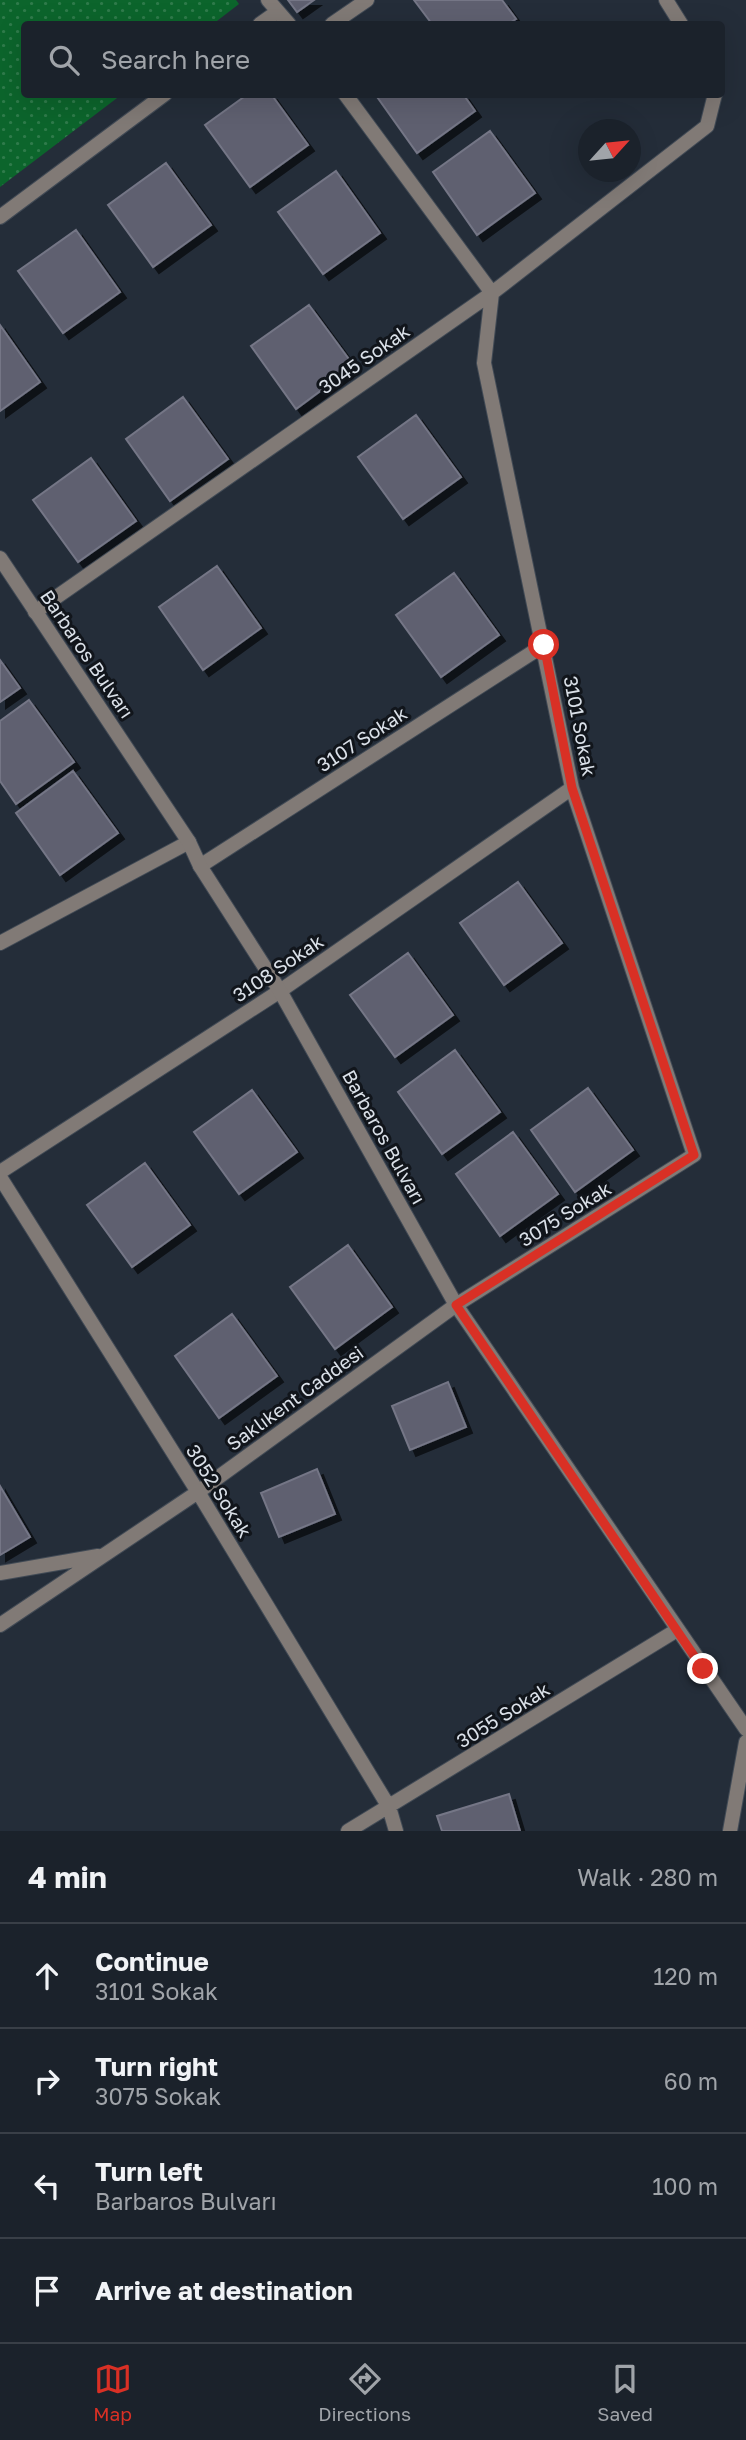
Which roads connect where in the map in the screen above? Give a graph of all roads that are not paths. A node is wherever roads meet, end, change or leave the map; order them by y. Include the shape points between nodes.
1 (367, 0) edge
2 (666, 0) edge
3 (272, 6) edge
4 (262, 21) edge
5 (286, 21) edge
6 (336, 21) edge
7 (679, 21) edge
8 (160, 98) edge
9 (348, 98) edge
10 (714, 98) edge
11 (0, 217) edge
12 (492, 293) junction
13 (0, 558) edge
14 (35, 612) junction
15 (544, 645) junction
16 (572, 788) junction
17 (189, 842) junction
18 (200, 866) junction
19 (0, 943) edge
20 (281, 991) junction
21 (694, 1155) joint
22 (0, 1171) edge
23 (0, 1177) edge
24 (456, 1305) junction
25 (198, 1492) junction
26 (103, 1555) junction
27 (0, 1573) edge
28 (0, 1625) edge
29 (677, 1630) junction
30 (746, 1729) edge
31 (746, 1742) edge
32 (389, 1807) junction
33 (348, 1831) edge
34 (396, 1831) edge
35 (730, 1831) edge

1 - 6 street
2 - 7 street
3 - 4 street
3 - 5 street
8 - 11 street
9 - 12 street
10 - 12 street, 3045 Sokak via 707,126
12 - 14 street, 3045 Sokak
12 - 15 street, 3101 Sokak via 484,363
13 - 14 street, Barbaros Bulvarı
14 - 17 street, Barbaros Bulvarı
15 - 16 street, 3101 Sokak
15 - 18 street, 3107 Sokak
16 - 20 street, 3108 Sokak
16 - 21 street, 3101 Sokak
17 - 18 street, Barbaros Bulvarı
17 - 19 street
18 - 20 street, Barbaros Bulvarı
20 - 22 street, 3108 Sokak
20 - 24 street, Barbaros Bulvarı
21 - 24 street, 3075 Sokak
23 - 25 street, 3052 Sokak
24 - 25 street, Saklıkent Caddesi
24 - 29 street, Barbaros Bulvarı
25 - 26 street, Saklıkent Caddesi
25 - 32 street, 3052 Sokak
26 - 27 street, Saklıkent Caddesi
26 - 28 street
29 - 30 street, Barbaros Bulvarı
29 - 32 street, 3055 Sokak
31 - 35 street
32 - 33 street, 3055 Sokak
32 - 34 street, 3052 Sokak

